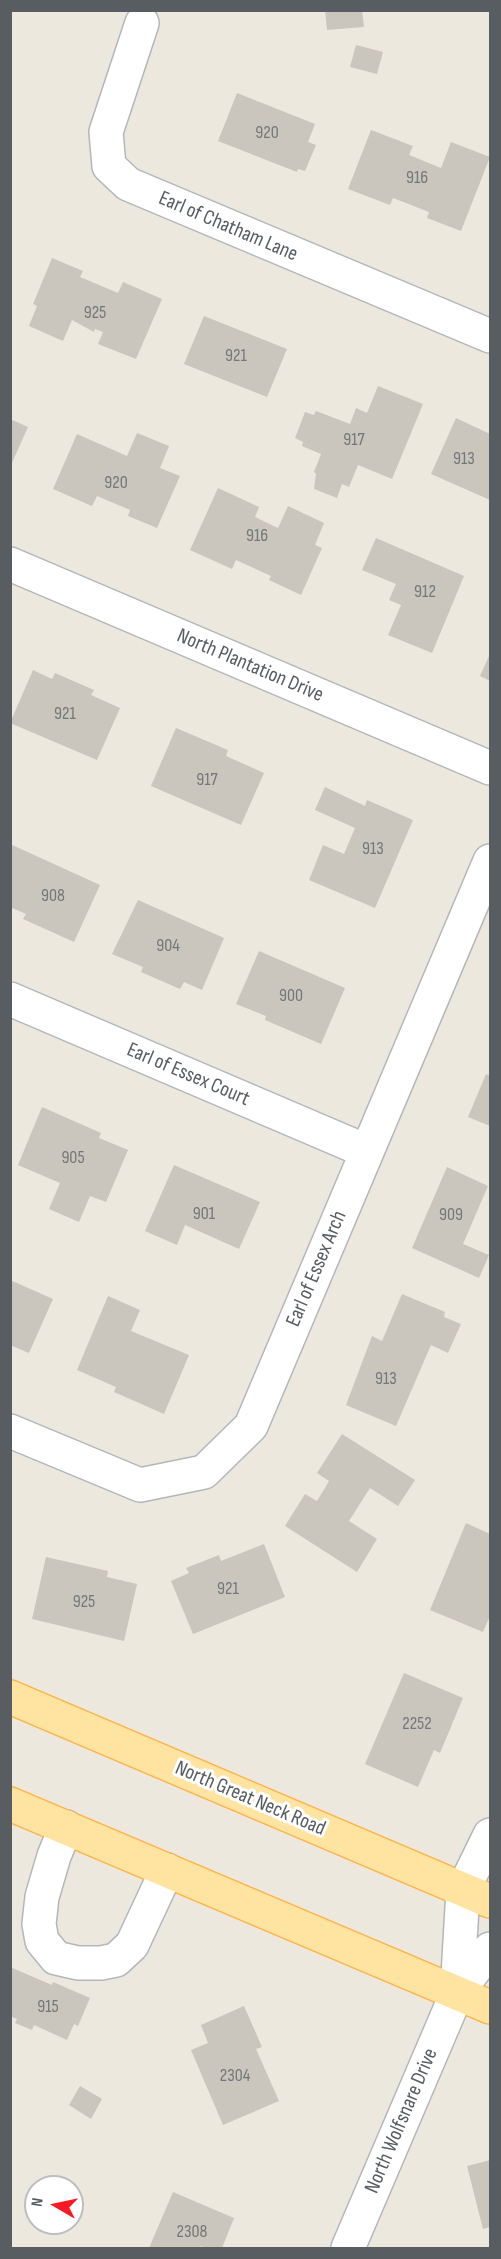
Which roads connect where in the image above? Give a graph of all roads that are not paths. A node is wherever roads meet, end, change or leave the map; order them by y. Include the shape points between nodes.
1 (142, 23) dead end
2 (490, 336) edge
3 (10, 564) edge
4 (490, 768) edge
5 (490, 861) edge
6 (10, 999) edge
7 (366, 1151) junction
8 (10, 1431) edge
9 (10, 1697) edge
10 (10, 1804) edge
11 (66, 1827) junction
12 (490, 1835) edge
13 (167, 1870) junction
14 (477, 1895) edge
15 (490, 1949) edge
16 (457, 1993) junction
17 (490, 2007) edge
18 (348, 2248) edge

1 - 2 street, Earl of Chatham Lane via 106,132 109,166 128,184
3 - 4 street, North Plantation Drive
5 - 7 street, Earl of Essex Arch
6 - 7 street, Earl of Essex Court
7 - 8 street, Earl of Essex Arch via 251,1426 204,1472 140,1485
9 - 14 main road, North Great Neck Road
10 - 11 main road
11 - 13 main road
11 - 13 street via 42,1897 39,1924 42,1941 56,1958 78,1963 116,1960 132,1945
12 - 14 street, North Wolfsnare Drive
13 - 16 main road
14 - 16 street, North Wolfsnare Drive
15 - 16 street, North Wolfsnare Drive
16 - 17 main road
16 - 18 street, North Wolfsnare Drive

